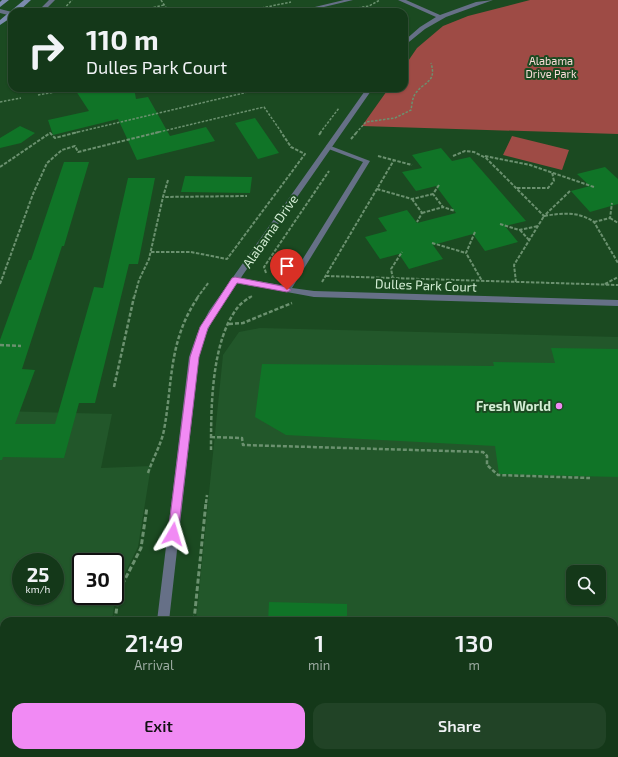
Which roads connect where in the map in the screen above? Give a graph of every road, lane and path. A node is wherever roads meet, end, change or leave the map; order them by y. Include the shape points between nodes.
1 (6, 0) edge
2 (28, 0) edge
3 (52, 0) edge
4 (72, 0) edge
5 (161, 0) edge
6 (351, 0) edge
7 (401, 0) edge
8 (490, 0) edge
9 (294, 2) dead end
10 (0, 5) edge
11 (164, 5) junction
12 (19, 8) edge
13 (44, 8) edge
14 (65, 8) edge
15 (152, 8) edge
16 (166, 8) edge
17 (263, 8) edge
18 (314, 8) edge
19 (8, 17) edge
20 (440, 17) junction
21 (0, 23) edge
22 (408, 41) edge
23 (431, 63) dead end
24 (248, 92) edge
25 (367, 92) edge
26 (340, 107) dead end
27 (319, 135) dead end
28 (350, 140) dead end
29 (328, 147) junction
30 (348, 154) junction
31 (481, 155) junction
32 (453, 156) dead end
33 (0, 167) edge
34 (552, 172) junction
35 (168, 180) dead end
36 (438, 186) dead end
37 (594, 187) dead end
38 (516, 188) junction
39 (378, 189) dead end
40 (571, 190) dead end
41 (433, 194) junction
42 (247, 196) dead end
43 (163, 197) junction
44 (412, 199) junction
45 (612, 204) dead end
46 (443, 207) junction
47 (455, 211) dead end
48 (422, 213) junction
49 (544, 216) junction
50 (610, 218) junction
51 (417, 222) dead end
52 (594, 222) junction
53 (618, 223) edge
54 (500, 224) dead end
55 (538, 226) junction
56 (519, 230) junction
57 (475, 232) dead end
58 (529, 240) junction
59 (432, 243) dead end
60 (151, 252) junction
61 (402, 252) dead end
62 (466, 254) junction
63 (617, 261) edge
64 (264, 267) dead end
65 (326, 276) dead end
66 (618, 277) edge
67 (393, 279) junction
68 (235, 280) junction
69 (482, 281) junction
70 (210, 282) dead end
71 (516, 282) junction
72 (0, 284) edge
73 (604, 285) junction
74 (618, 285) edge
75 (287, 290) junction
76 (294, 302) dead end
77 (618, 303) edge
78 (228, 324) dead end
79 (0, 345) edge
80 (21, 346) dead end
81 (114, 387) dead end
82 (210, 437) dead end
83 (148, 474) dead end
84 (590, 478) dead end
85 (207, 495) dead end
86 (147, 507) dead end
87 (116, 617) edge
88 (163, 617) edge
89 (194, 617) edge

1 - 10 main road
2 - 12 main road
3 - 13 street
4 - 14 path
5 - 11 path
6 - 18 lane
7 - 20 street
8 - 20 street
9 - 17 path
11 - 15 path
11 - 16 path
19 - 21 main road
20 - 22 street
23 - 28 path via 434,71 432,77 416,92 411,110 388,121 366,122
24 - 33 path via 54,138 50,133
25 - 29 street, Alabama Drive
26 - 27 path
29 - 30 lane
29 - 68 street, Alabama Drive
30 - 64 path via 343,161 334,164
30 - 75 lane via 368,161
31 - 32 path via 468,151
31 - 34 path
31 - 38 path
34 - 37 path
34 - 38 path via 554,181 548,188
35 - 43 path
36 - 41 path
38 - 49 path
39 - 44 path
40 - 49 path
41 - 44 path
41 - 46 path
42 - 43 path
43 - 60 path
44 - 48 path
45 - 50 path
46 - 47 path
46 - 48 path
48 - 51 path
49 - 52 path via 571,212 581,214
49 - 55 path
50 - 52 path
50 - 53 path
52 - 63 path
54 - 56 path
55 - 56 path
55 - 58 path
56 - 58 path
57 - 62 path
58 - 71 path via 514,265
59 - 62 path
60 - 72 path via 191,252 227,259 236,248 305,154 291,147 264,107 78,152 75,146 62,150 47,163
60 - 81 path via 138,280
61 - 67 path via 391,269
62 - 69 path
65 - 67 path
66 - 73 path
67 - 69 path
68 - 75 lane, Dulles Park Court
68 - 88 street, Alabama Drive via 204,327 194,357
69 - 71 path
70 - 83 path via 185,318 177,340 164,431
71 - 73 path
73 - 74 path
75 - 77 lane, Dulles Park Court via 314,294
76 - 78 path via 243,323
79 - 80 path
82 - 84 path via 242,438 243,445 483,452 487,456 487,465 498,475
85 - 89 path
86 - 87 path via 141,548 119,590

